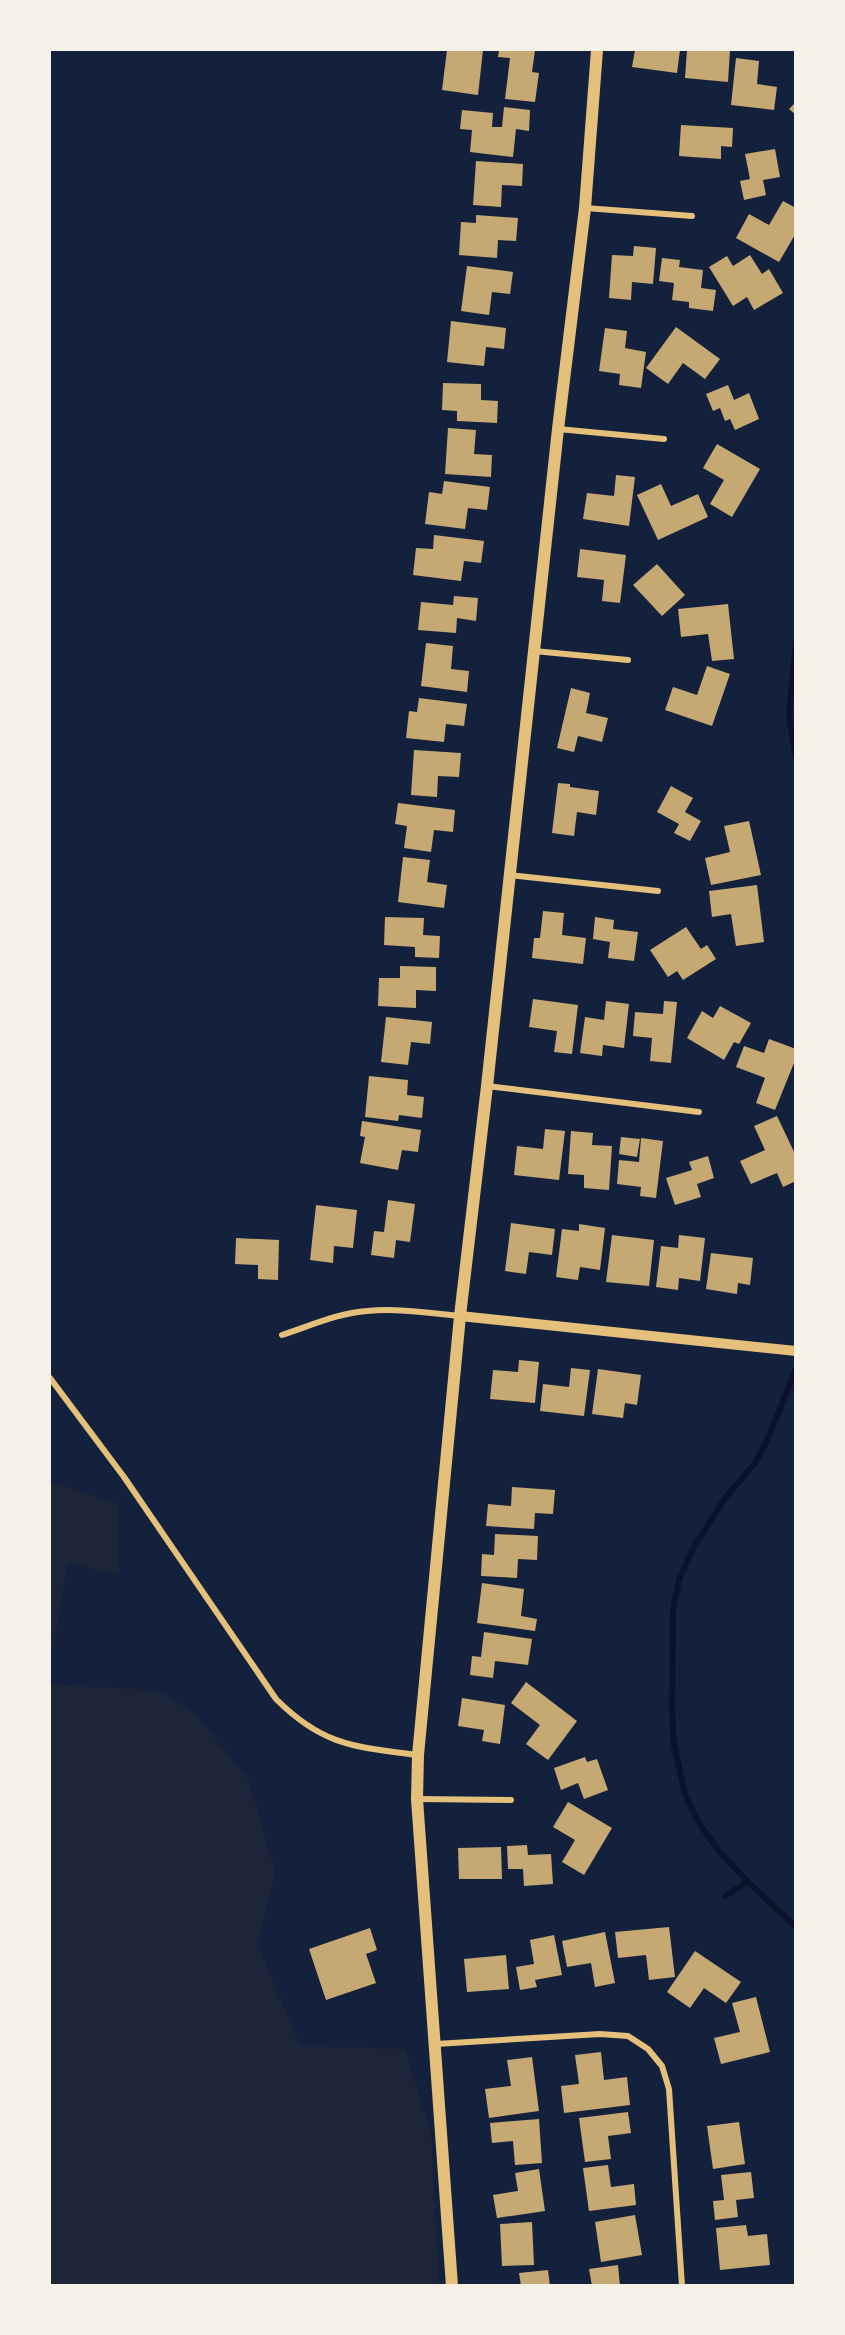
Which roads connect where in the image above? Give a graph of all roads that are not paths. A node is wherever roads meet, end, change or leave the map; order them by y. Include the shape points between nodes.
1 (597, 50) edge
2 (585, 208) junction
3 (692, 216) dead end
4 (558, 429) junction
5 (664, 439) dead end
6 (534, 651) junction
7 (628, 660) dead end
8 (509, 875) junction
9 (658, 891) dead end
10 (487, 1086) junction
11 (699, 1112) dead end
12 (460, 1316) junction
13 (282, 1335) dead end
14 (795, 1352) edge
15 (50, 1378) edge
16 (418, 1755) junction
17 (417, 1799) junction
18 (511, 1800) dead end
19 (436, 2044) junction
20 (452, 2286) edge
21 (682, 2286) edge

1 - 2 main road
2 - 3 street
2 - 4 main road
4 - 5 street
4 - 6 main road
6 - 7 street
6 - 8 main road
8 - 9 street
8 - 10 main road
10 - 11 street
10 - 12 main road
12 - 13 street via 366,1311
12 - 14 street
12 - 16 main road
15 - 16 street via 124,1477 276,1700 294,1717 334,1741
16 - 17 main road
17 - 18 street
17 - 19 main road
19 - 20 main road
19 - 21 street via 600,2034 628,2036 648,2049 662,2066 669,2089

